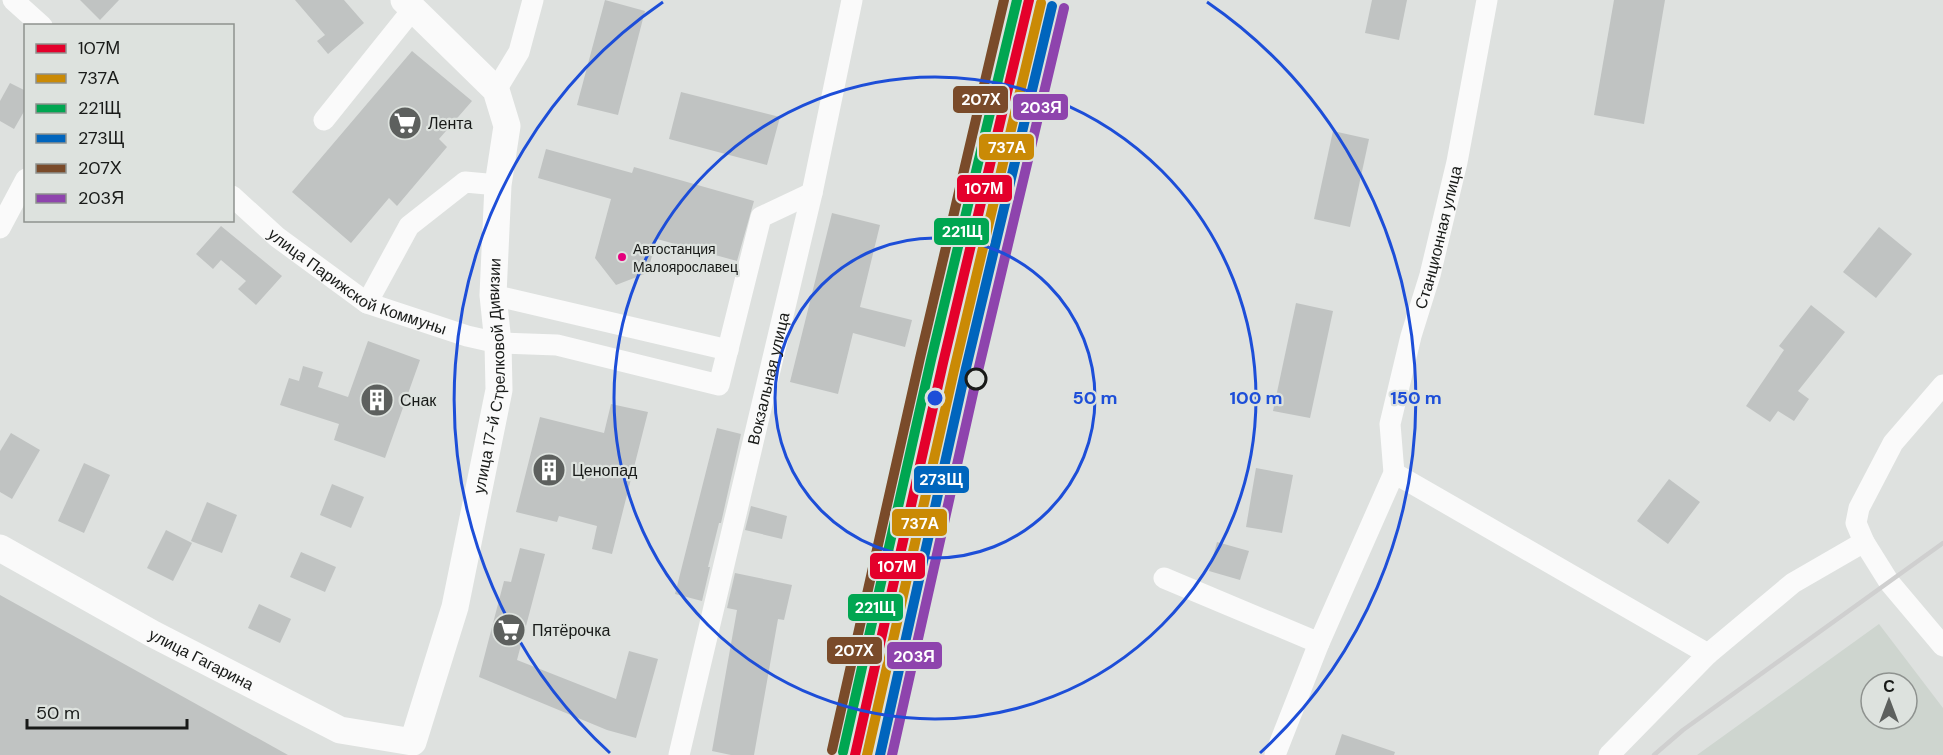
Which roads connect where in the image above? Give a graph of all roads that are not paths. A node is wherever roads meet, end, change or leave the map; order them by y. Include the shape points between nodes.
1 (13, 0) edge
2 (533, 0) edge
3 (852, 0) edge
4 (1487, 0) edge
5 (408, 4) edge
6 (40, 24) edge
7 (496, 90) junction
8 (324, 120) dead end
9 (24, 183) edge
10 (498, 185) junction
11 (812, 193) junction
12 (234, 198) edge
13 (0, 228) edge
14 (493, 295) junction
15 (367, 303) junction
16 (498, 343) junction
17 (728, 350) junction
18 (1943, 385) edge
19 (1394, 473) junction
20 (1864, 542) junction
21 (0, 548) edge
22 (1164, 578) dead end
23 (1319, 643) junction
24 (1943, 646) edge
25 (1708, 654) junction
26 (411, 748) edge
27 (679, 755) edge
28 (1275, 755) edge
29 (1610, 755) edge

1 - 6 street
2 - 7 street via 519,52
3 - 11 street, Вокзальная улица
4 - 19 street, Станционная улица via 1457,162 1390,424
5 - 7 main road
5 - 8 street
7 - 10 main road, улица 17-й Стрелковой Дивизии via 507,126
9 - 13 street
10 - 14 main road, улица 17-й Стрелковой Дивизии
10 - 15 street via 465,182 409,226
11 - 17 street via 760,217
11 - 27 street, Вокзальная улица
12 - 15 street, улица Парижской Коммуны via 277,237
14 - 16 main road, улица 17-й Стрелковой Дивизии
14 - 17 street
15 - 16 street, улица Парижской Коммуны
16 - 17 street, улица Парижской Коммуны via 557,345 719,385
16 - 26 main road, улица 17-й Стрелковой Дивизии via 499,390 455,607
18 - 20 street via 1893,443 1859,508 1856,523
19 - 23 street
19 - 25 street
20 - 24 street via 1889,582
20 - 25 street via 1792,583
21 - 26 main road, улица Гагарина via 153,634 340,730
22 - 23 street
23 - 28 street
25 - 29 street

